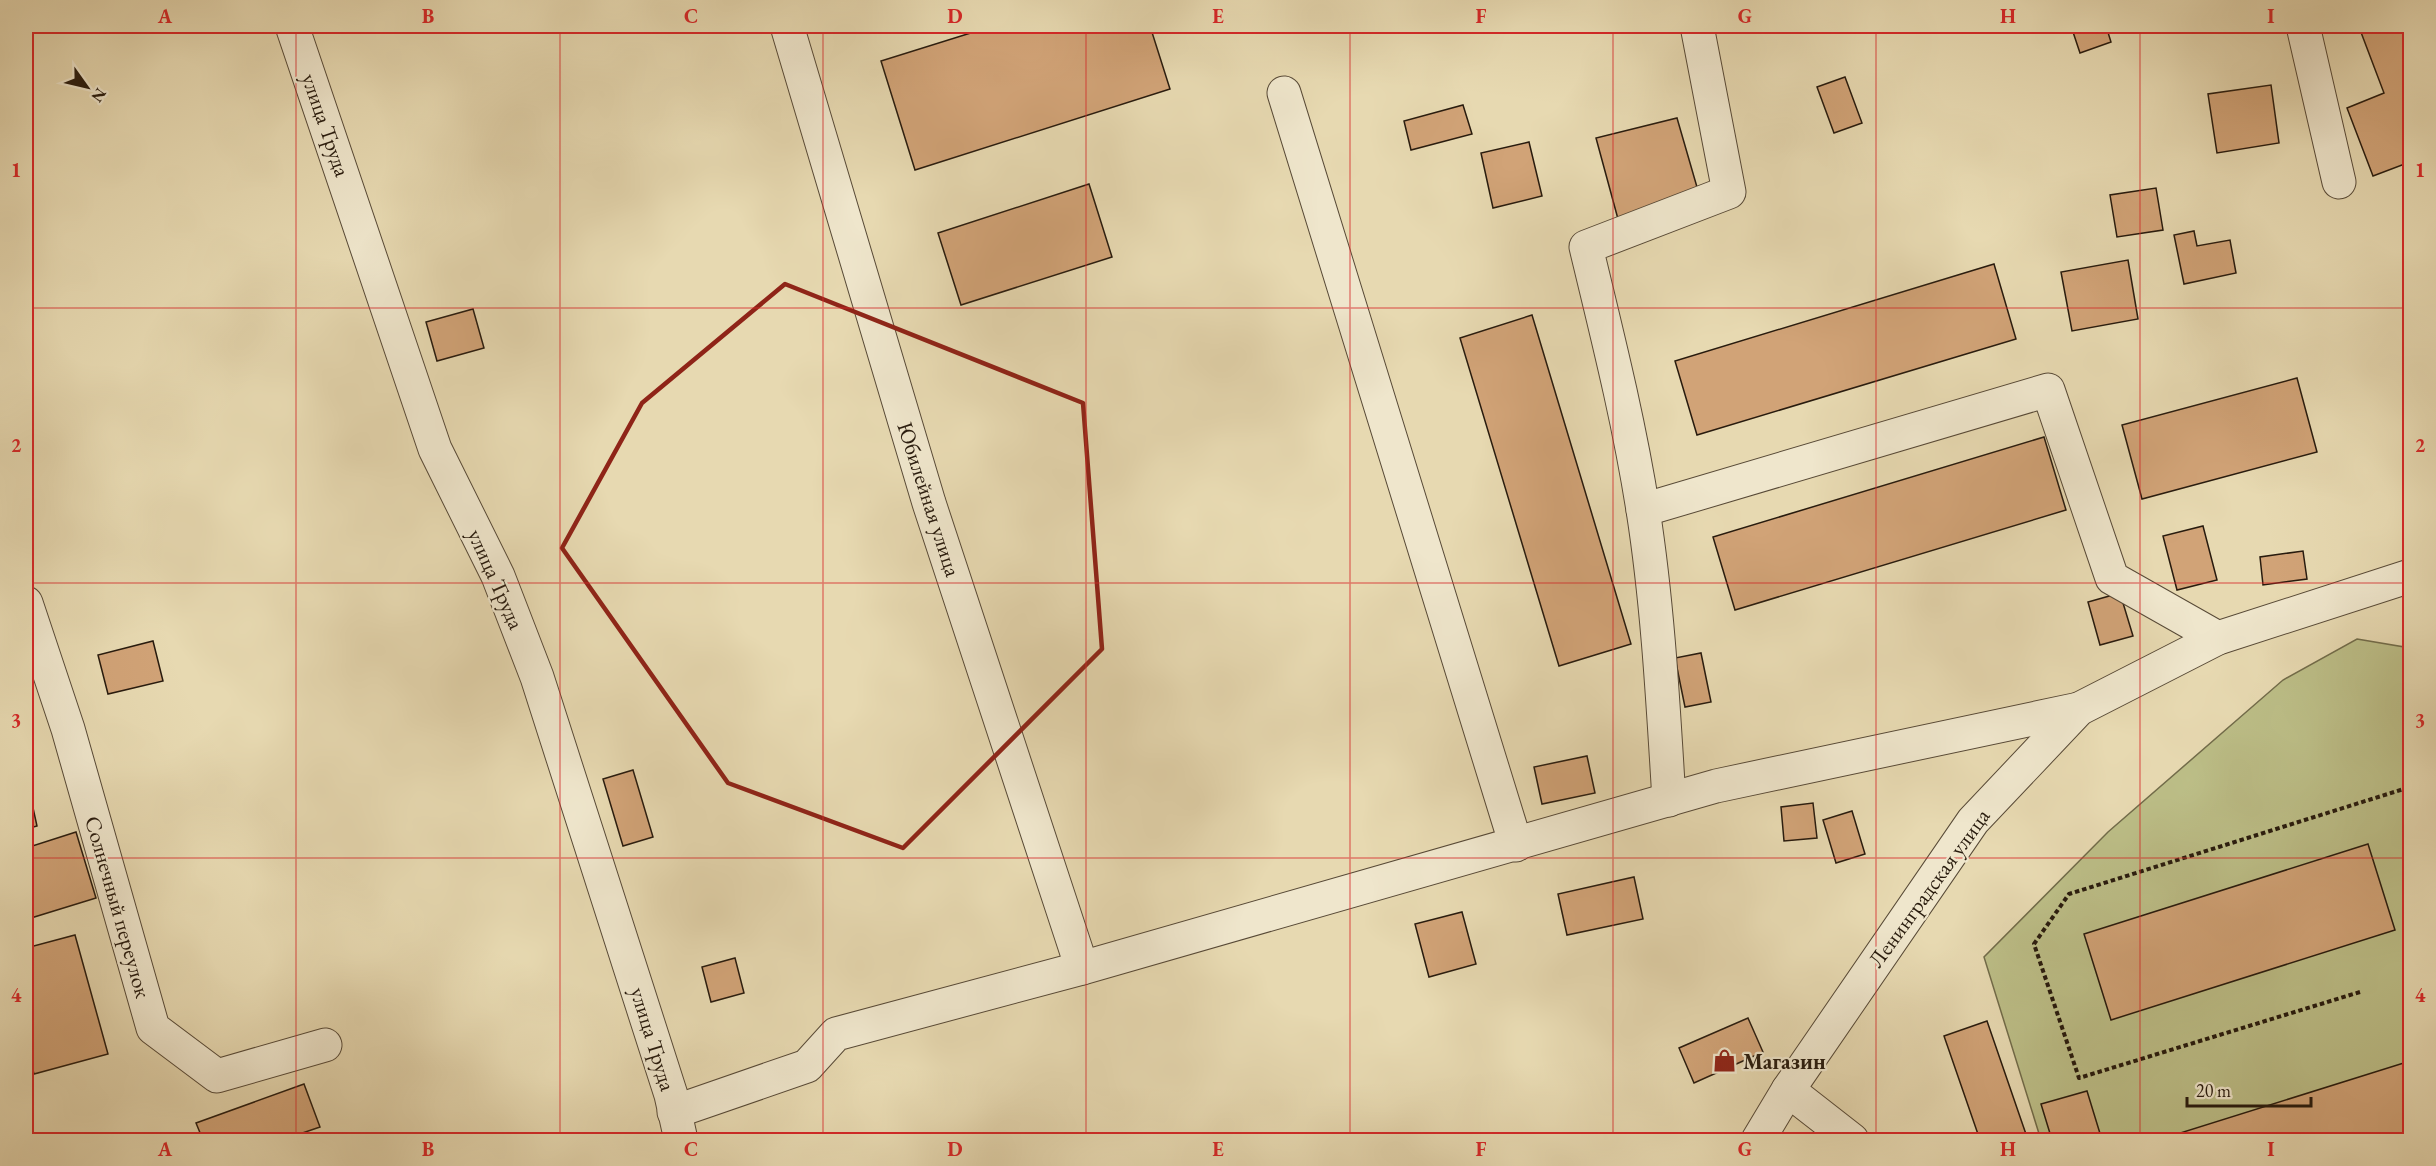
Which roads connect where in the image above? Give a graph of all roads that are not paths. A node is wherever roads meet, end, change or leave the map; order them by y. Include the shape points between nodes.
1 (292, 26) edge
2 (787, 26) edge
3 (1697, 26) edge
4 (2303, 26) edge
5 (1284, 93) dead end
6 (2339, 183) dead end
7 (1643, 510) junction
8 (2410, 576) edge
9 (26, 603) edge
10 (2218, 638) junction
11 (2079, 709) junction
12 (1669, 800) junction
13 (1516, 845) junction
14 (1082, 968) junction
15 (325, 1045) dead end
16 (1788, 1090) junction
17 (677, 1126) edge
18 (1758, 1140) edge
19 (1852, 1140) edge

1 - 17 street, улица Труда via 435,448 498,576 537,677 671,1095
2 - 14 street, Юбилейная улица via 910,441
3 - 7 street via 1729,192 1586,247
4 - 6 street
5 - 13 street
7 - 10 street via 2048,390 2112,578
7 - 12 street via 1656,616
8 - 10 street, Ленинградская улица
9 - 15 street, Солнечный переулок via 68,729 153,1028 217,1076
10 - 11 street, Ленинградская улица
11 - 12 street via 1716,786
11 - 16 street, Ленинградская улица via 1973,821
12 - 13 street
13 - 14 street
14 - 17 street via 836,1034 807,1066
16 - 18 street, Ленинградская улица
16 - 19 street

